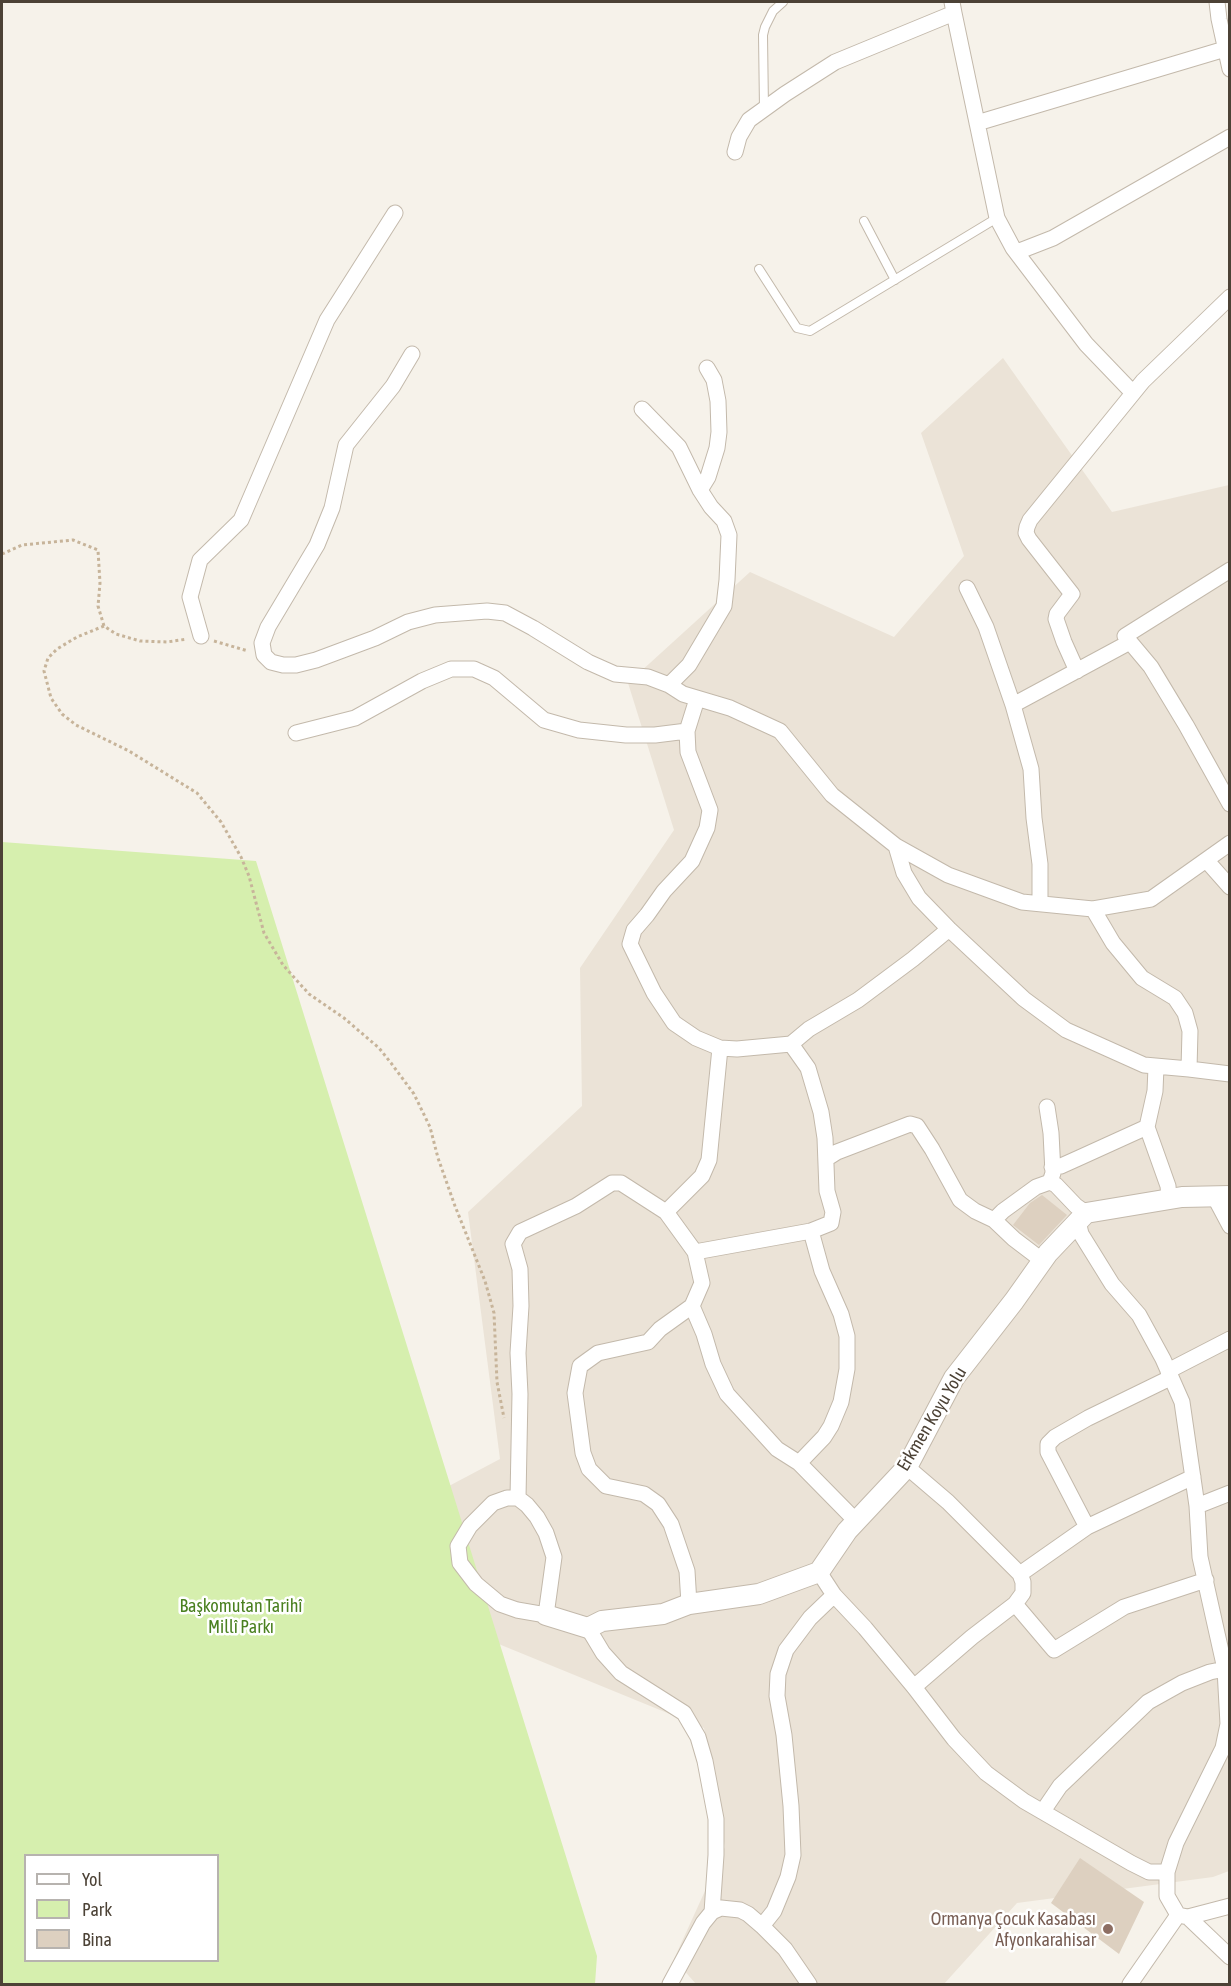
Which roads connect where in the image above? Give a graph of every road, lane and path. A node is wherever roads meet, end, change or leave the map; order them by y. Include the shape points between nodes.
1 (783, 2) edge
2 (1217, 2) edge
3 (953, 7) edge
4 (1225, 49) junction
5 (1230, 69) edge
6 (764, 109) junction
7 (977, 123) junction
8 (1230, 137) edge
9 (735, 152) dead end
10 (395, 213) dead end
11 (997, 218) junction
12 (864, 221) dead end
13 (1017, 252) junction
14 (759, 269) dead end
15 (895, 280) junction
16 (1230, 297) edge
17 (412, 354) dead end
18 (707, 368) dead end
19 (1132, 393) junction
20 (642, 409) dead end
21 (700, 490) junction
22 (2, 554) edge
23 (1230, 570) edge
24 (966, 588) dead end
25 (104, 626) junction
26 (201, 636) junction
27 (1130, 642) junction
28 (264, 656) junction
29 (1077, 671) junction
30 (669, 686) junction
31 (697, 699) junction
32 (1013, 705) junction
33 (687, 731) junction
34 (296, 733) dead end
35 (1230, 804) edge
36 (1230, 843) edge
37 (896, 846) junction
38 (1207, 861) junction
39 (1230, 887) edge
40 (1040, 903) junction
41 (1093, 909) junction
42 (949, 929) junction
43 (790, 1044) junction
44 (720, 1048) junction
45 (1156, 1067) junction
46 (1189, 1069) junction
47 (1230, 1074) edge
48 (1047, 1107) dead end
49 (1147, 1127) junction
50 (826, 1159) junction
51 (1051, 1174) junction
52 (1222, 1196) edge
53 (1170, 1198) junction
54 (666, 1212) junction
55 (1082, 1217) junction
56 (994, 1220) junction
57 (1230, 1226) edge
58 (811, 1231) junction
59 (695, 1252) junction
60 (1042, 1261) junction
61 (692, 1306) junction
62 (1230, 1339) edge
63 (1169, 1375) junction
64 (520, 1430) junction
65 (799, 1463) junction
66 (907, 1467) junction
67 (1193, 1477) junction
68 (1230, 1493) edge
69 (518, 1498) junction
70 (1197, 1506) junction
71 (856, 1521) junction
72 (1087, 1527) junction
73 (819, 1572) junction
74 (1020, 1574) junction
75 (1206, 1580) junction
76 (834, 1595) junction
77 (689, 1604) junction
78 (1015, 1604) junction
79 (546, 1616) junction
80 (588, 1628) junction
81 (1225, 1669) junction
82 (914, 1687) junction
83 (1229, 1724) edge
84 (1043, 1811) junction
85 (1167, 1872) junction
86 (1230, 1906) edge
87 (712, 1912) junction
88 (1183, 1916) junction
89 (762, 1926) junction
90 (1230, 1957) edge
91 (670, 1984) edge
92 (809, 1984) edge
93 (1130, 1984) edge

1 - 6 lane via 773,11 763,35
2 - 4 street
3 - 6 street via 835,62
3 - 7 street
4 - 5 street
4 - 7 street
6 - 9 street via 749,120
7 - 11 street
8 - 13 street via 1053,238
10 - 26 street via 327,320 241,520 200,560 190,597
11 - 13 street
11 - 15 lane
12 - 15 lane
13 - 19 street via 1086,344
14 - 15 lane via 797,328 806,331 814,330
16 - 19 street
17 - 28 street via 393,386 346,445 332,508 317,545 268,627 262,643
18 - 21 street via 718,401 719,432 708,477
19 - 29 street via 1027,527 1029,538 1072,594 1056,619
20 - 21 street via 679,447
21 - 30 street via 724,521 729,535 724,606 689,665
22 - 25 path via 22,545 73,540 98,550 98,606
23 - 27 street via 1125,636
24 - 32 street via 986,627
25 - 26 path via 140,641 166,642
25 - 64 path via 67,643 48,658 44,671 51,698 62,714 76,724 197,793 221,822 241,856 264,933 283,965 309,994 379,1048 414,1094 430,1126 452,1196 486,1281 494,1313 502,1415
26 - 28 path
27 - 29 street
27 - 35 street via 1157,677
28 - 30 street via 271,662 296,665 375,639 408,622 435,615 487,611 505,613 588,663 615,674 648,677
29 - 32 street
30 - 31 street
31 - 33 street
31 - 37 street via 730,708 780,731 832,795
32 - 40 street via 1031,769
33 - 34 street via 626,735 579,730 544,720 494,678 474,669 451,669 355,718
33 - 44 street via 688,752 710,810 707,828 692,861 634,930 630,944 674,1023
36 - 38 street
37 - 40 street via 948,875 1022,902
37 - 42 street via 904,873 919,898
38 - 39 street
38 - 41 street via 1151,899
40 - 41 street
41 - 46 street via 1113,943 1142,978 1175,998 1185,1013 1190,1031
42 - 43 street via 858,1000
42 - 45 street via 1024,999 1066,1030
43 - 44 street
43 - 50 street via 808,1068 821,1112
44 - 54 street via 709,1160 702,1176
45 - 46 street
45 - 49 street
46 - 47 street
48 - 51 street via 1051,1121
49 - 51 street
49 - 53 street
50 - 56 street via 910,1124 917,1126 960,1200
50 - 58 street via 831,1223
51 - 55 street
51 - 56 street
52 - 53 street
52 - 57 street
53 - 55 street
54 - 59 street
54 - 64 street via 621,1183 612,1183 576,1206 520,1233 513,1244 520,1269
55 - 60 street, Erkmen Koyu Yolu
55 - 63 street via 1081,1234 1112,1284 1139,1316
56 - 60 street
58 - 59 street
58 - 65 street via 847,1336 847,1369 841,1402 831,1426
59 - 61 street via 702,1283
60 - 66 street, Erkmen Koyu Yolu via 954,1378
61 - 65 street via 727,1394 777,1449
61 - 77 street via 648,1342 598,1353 580,1366 575,1393 583,1453 589,1469 606,1486 644,1494 658,1504 671,1524 687,1571
62 - 63 street
63 - 67 street via 1182,1402
63 - 72 street via 1048,1444 1048,1452
64 - 69 street
65 - 71 street
66 - 71 street, Erkmen Koyu Yolu
66 - 74 street
67 - 70 street
67 - 72 street
68 - 70 street
69 - 79 street via 537,1517 554,1557
69 - 79 street via 507,1497 493,1503 470,1526 458,1545 460,1563 476,1584 500,1604
70 - 75 street via 1200,1557
71 - 73 street, Erkmen Koyu Yolu
72 - 74 street
73 - 76 street
73 - 77 street via 759,1594
74 - 78 street via 1023,1593
75 - 78 street via 1124,1607 1054,1650
75 - 81 street
76 - 82 street
76 - 89 street via 786,1650 778,1674 793,1856 774,1911
77 - 80 street via 663,1614 602,1621
78 - 82 street
79 - 80 street
80 - 87 street via 621,1673 684,1713 698,1737 716,1819
81 - 83 street
81 - 84 street via 1182,1683 1148,1702 1060,1786
82 - 84 street via 986,1773
83 - 85 street via 1223,1748 1176,1843
84 - 85 street via 1149,1872
85 - 88 street via 1167,1896
86 - 88 street
87 - 89 street via 721,1908 740,1910
87 - 91 street via 692,1940
88 - 90 street
88 - 93 street
89 - 92 street via 785,1949

